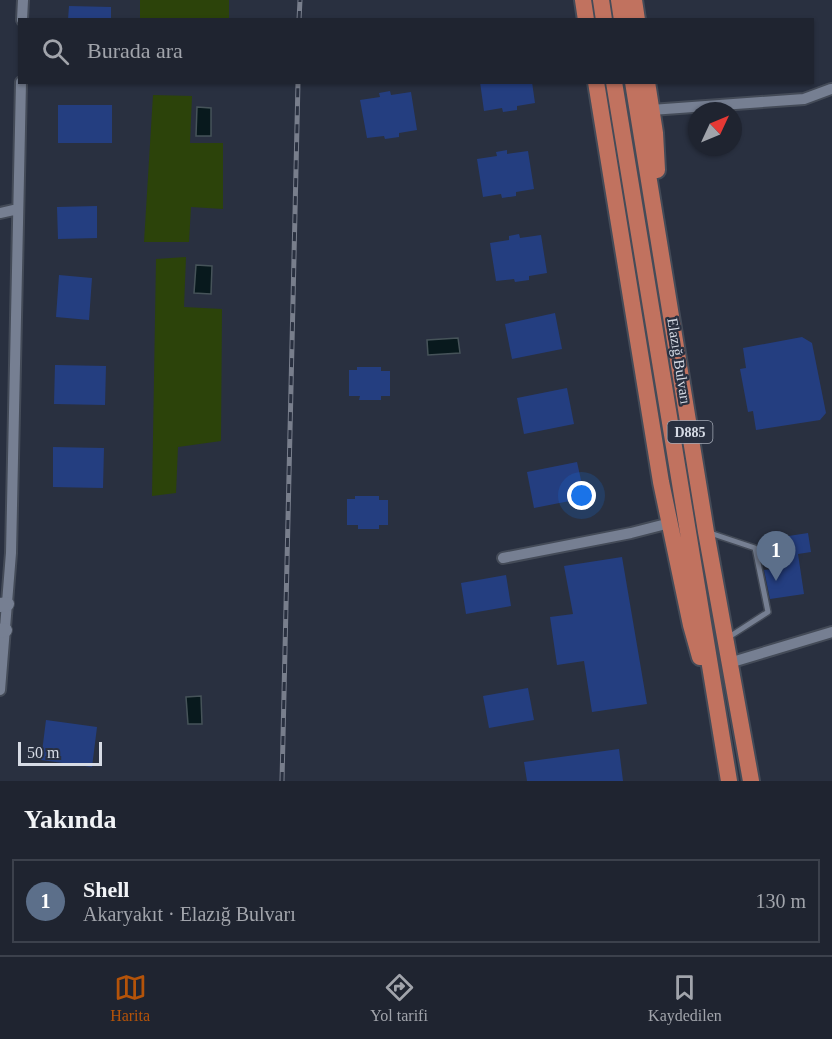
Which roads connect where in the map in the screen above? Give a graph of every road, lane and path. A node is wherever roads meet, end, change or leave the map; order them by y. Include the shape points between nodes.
1 (23, 0) edge
2 (582, 0) edge
3 (601, 0) edge
4 (619, 0) edge
5 (634, 0) edge
6 (22, 18) edge
7 (586, 18) edge
8 (604, 18) edge
9 (622, 18) edge
10 (637, 18) edge
11 (21, 84) edge
12 (597, 84) edge
13 (614, 84) edge
14 (633, 84) edge
15 (647, 84) edge
16 (831, 89) edge
17 (651, 110) junction
18 (18, 209) junction
19 (0, 213) edge
20 (661, 249) junction
21 (670, 523) junction
22 (706, 532) junction
23 (503, 558) dead end
24 (4, 605) edge
25 (2, 630) edge
26 (832, 632) edge
27 (725, 639) junction
28 (729, 663) junction
29 (0, 690) edge
30 (723, 742) junction
31 (729, 781) edge
32 (751, 781) edge

1 - 6 street
2 - 7 highway
3 - 8 highway
4 - 9 highway
5 - 10 highway
11 - 18 street
12 - 21 highway
13 - 30 highway, Elazığ Bulvarı / D885
14 - 20 highway, Elazığ Bulvarı / D885
15 - 17 highway
16 - 17 street via 804,99
17 - 20 highway
18 - 19 street
18 - 24 street via 11,553
20 - 22 highway, Elazığ Bulvarı / D885
21 - 23 street
21 - 30 highway via 691,625
22 - 27 highway, Elazığ Bulvarı / D885
22 - 27 lane via 755,548 768,612
24 - 25 street
25 - 29 street
26 - 28 street
27 - 28 highway, Elazığ Bulvarı / D885
28 - 32 highway, Elazığ Bulvarı / D885
30 - 31 highway, Elazığ Bulvarı / D885

